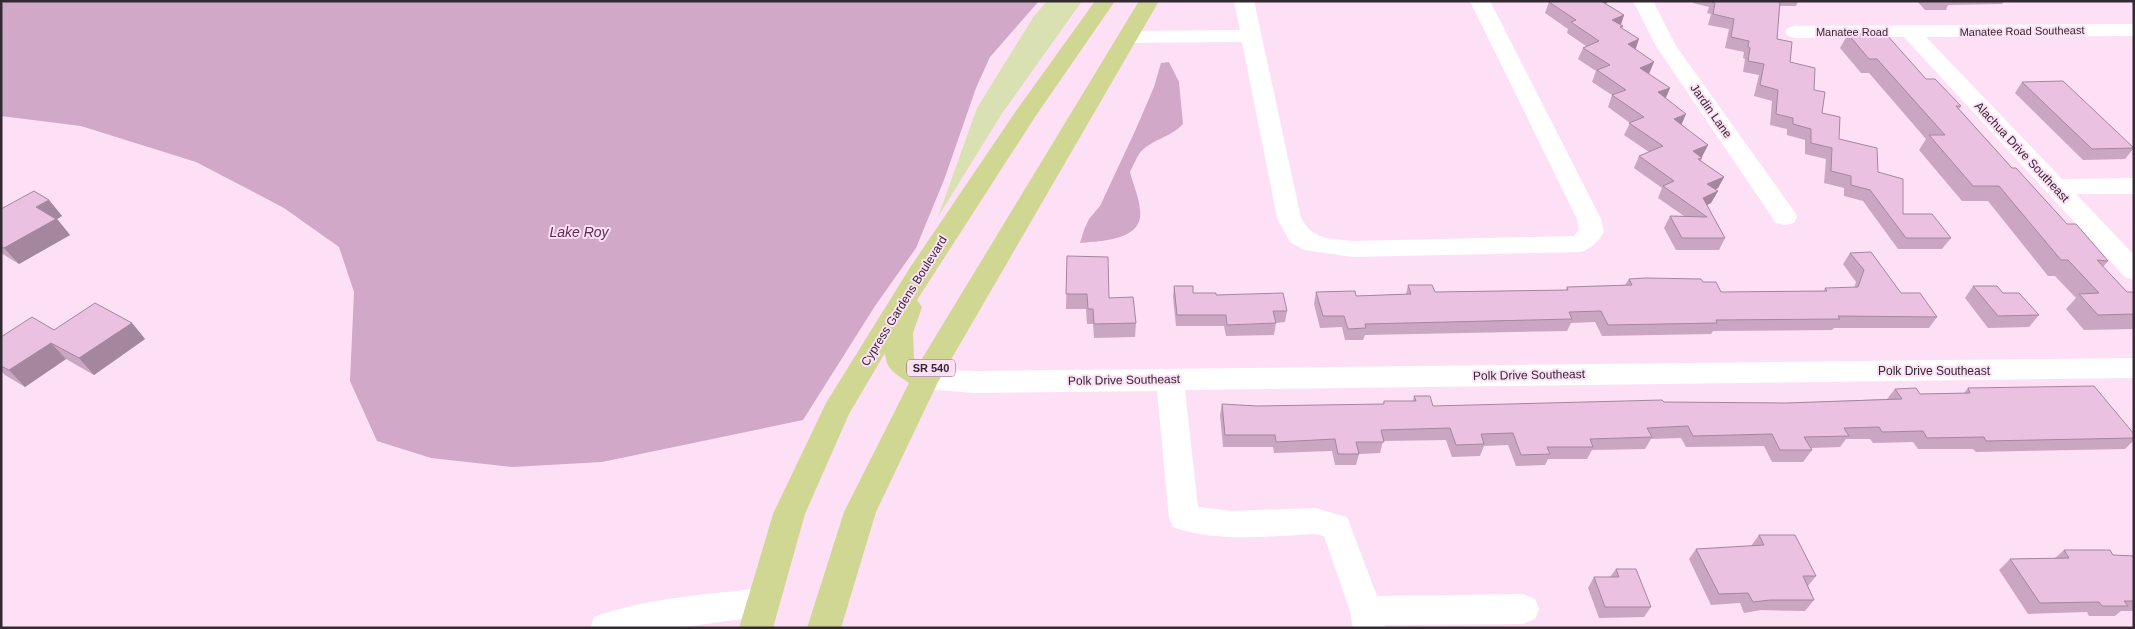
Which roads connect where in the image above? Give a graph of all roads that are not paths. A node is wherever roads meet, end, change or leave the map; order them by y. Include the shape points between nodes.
1 (1105, 1) edge
2 (1149, 1) edge
3 (1244, 1) edge
4 (1480, 1) edge
5 (1643, 1) edge
6 (2134, 30) edge
7 (1795, 32) dead end
8 (1910, 32) junction
9 (1251, 36) junction
10 (1129, 37) junction
11 (2134, 186) edge
12 (2055, 187) junction
13 (1785, 217) dead end
14 (2134, 271) edge
15 (920, 273) junction
16 (2134, 368) edge
17 (924, 379) junction
18 (1170, 380) junction
19 (1523, 609) dead end
20 (760, 615) edge
21 (1368, 619) edge
22 (606, 628) edge
23 (824, 628) edge

1 - 15 main road, Cypress Gardens Boulevard
2 - 10 main road, SR 540
3 - 9 street
4 - 9 street via 1589,219 1592,232 1580,244 1353,249 1313,244 1299,236 1289,218
5 - 13 street, Jardin Lane via 1666,46
6 - 8 street, Manatee Road Southeast
7 - 8 street, Manatee Road
8 - 12 street, Alachua Drive Southeast
9 - 10 street
10 - 17 main road, SR 540
11 - 12 street
12 - 14 street, Alachua Drive Southeast
15 - 17 main road via 899,333 900,363
15 - 20 main road, Cypress Gardens Boulevard via 836,411 789,514
16 - 18 street, Polk Drive Southeast
17 - 18 street, Polk Drive Southeast via 974,382
17 - 23 main road, SR 540 via 860,512
18 - 21 street via 1184,518 1232,524 1316,520 1336,526
19 - 21 street
20 - 22 street via 676,612

